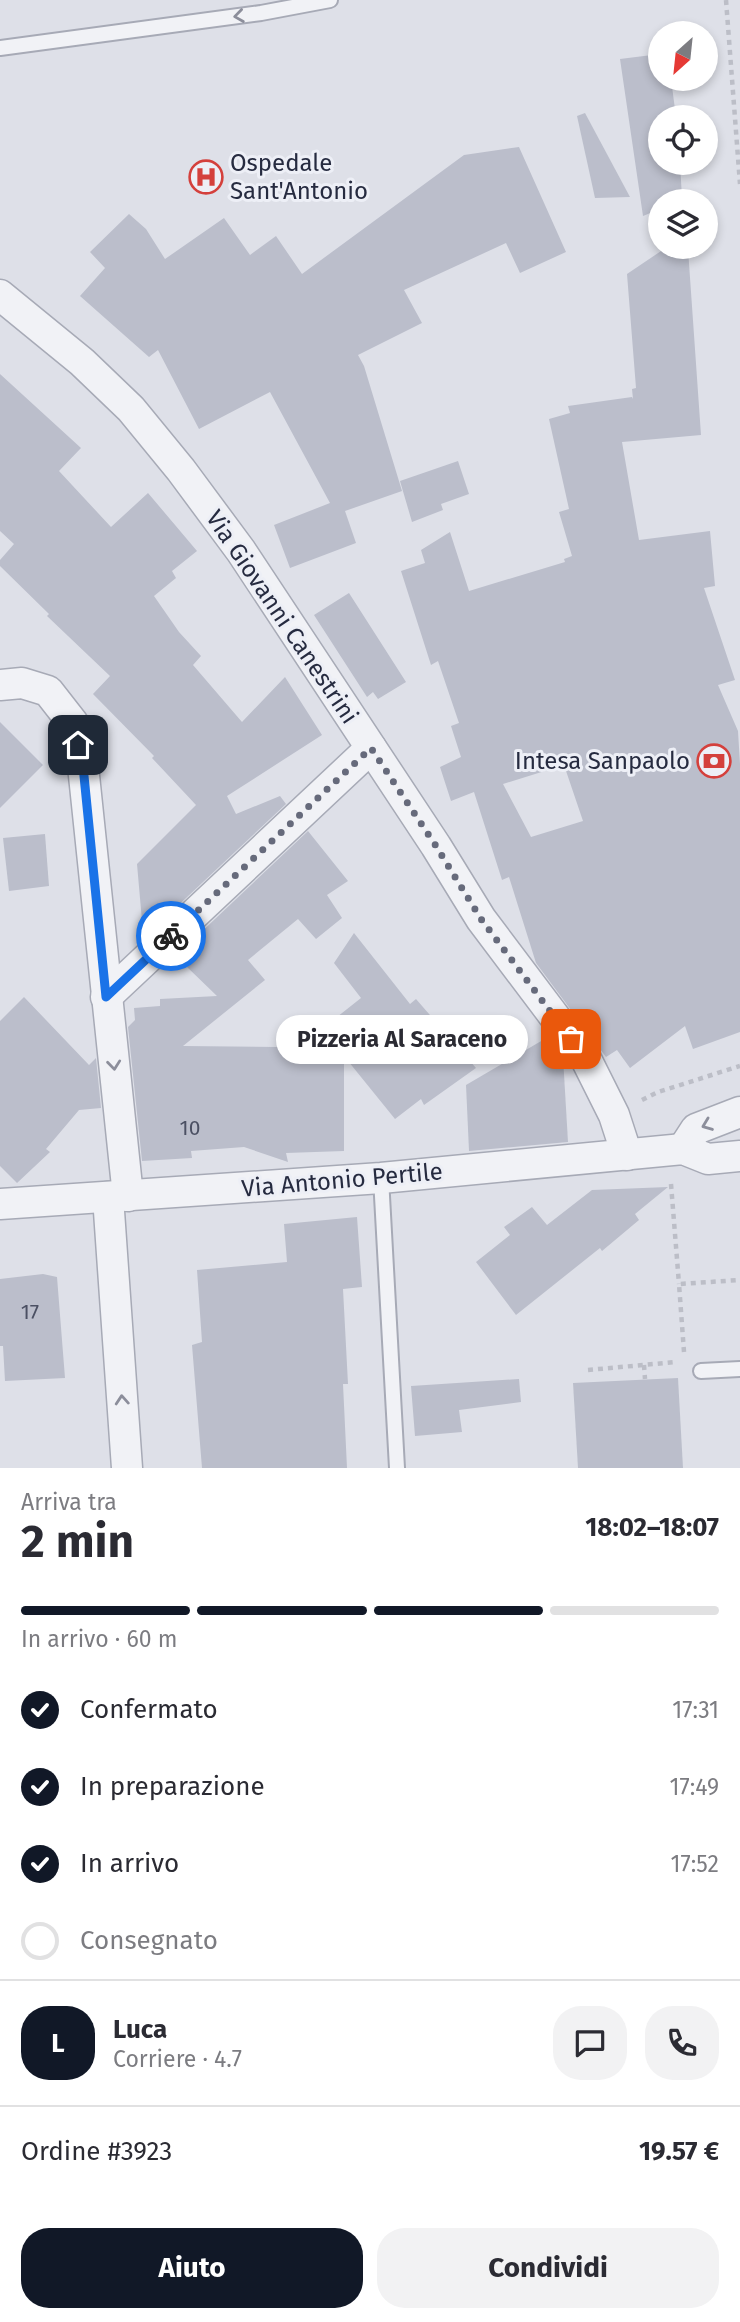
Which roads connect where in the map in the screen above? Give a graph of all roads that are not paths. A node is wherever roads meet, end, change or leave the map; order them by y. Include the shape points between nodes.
1 (330, 0) edge
2 (0, 48) edge
3 (3, 304) edge
4 (0, 685) edge
5 (371, 748) junction
6 (106, 997) junction
7 (740, 1112) edge
8 (627, 1155) junction
9 (740, 1156) edge
10 (676, 1162) junction
11 (381, 1178) junction
12 (118, 1197) junction
13 (0, 1204) edge
14 (740, 1369) edge
15 (701, 1371) dead end
16 (127, 1468) edge
17 (397, 1468) edge

1 -> 2 lane
3 - 5 street, Via Giovanni Canestrini via 82,362 156,439 241,551
4 - 6 street via 22,683 48,691 73,723 83,766
5 - 6 street
5 - 8 street, Via Giovanni Canestrini via 481,919 585,1057 614,1115
6 -> 12 street
7 -> 10 street via 696,1129
8 - 10 street, Via Antonio Pertile
8 - 11 street, Via Antonio Pertile
9 - 10 street, Via Antonio Pertile
11 - 12 street, Via Antonio Pertile
11 - 17 lane
12 - 13 street, Via Antonio Pertile
16 -> 12 street
14 - 15 lane

